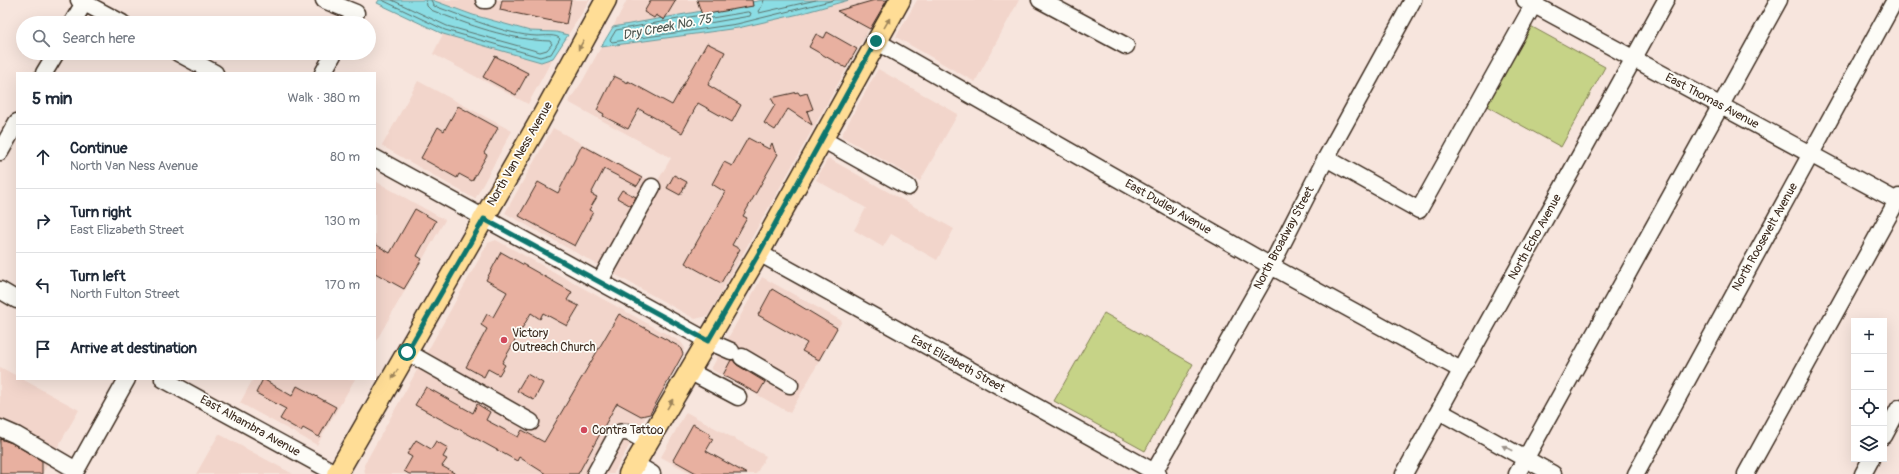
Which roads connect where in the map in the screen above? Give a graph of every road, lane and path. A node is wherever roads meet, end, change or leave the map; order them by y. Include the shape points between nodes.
1 (324, 0) edge
2 (606, 0) edge
3 (900, 0) edge
4 (1040, 0) edge
5 (1413, 0) edge
6 (1666, 0) edge
7 (1778, 0) edge
8 (1896, 0) edge
9 (82, 1) edge
10 (1531, 2) edge
11 (357, 12) edge
12 (75, 16) edge
13 (109, 16) edge
14 (876, 41) junction
15 (1126, 46) dead end
16 (1634, 59) junction
17 (52, 60) edge
18 (191, 60) edge
19 (330, 60) edge
20 (45, 72) edge
21 (213, 72) edge
22 (324, 72) edge
23 (1720, 105) junction
24 (16, 124) edge
25 (822, 139) junction
26 (0, 152) edge
27 (1810, 154) junction
28 (1326, 158) junction
29 (376, 159) edge
30 (652, 187) dead end
31 (908, 187) dead end
32 (1898, 200) edge
33 (484, 219) junction
34 (759, 253) junction
35 (1271, 266) junction
36 (600, 281) junction
37 (0, 290) edge
38 (16, 299) edge
39 (708, 341) junction
40 (407, 352) junction
41 (1461, 370) junction
42 (689, 371) junction
43 (126, 380) edge
44 (165, 380) edge
45 (790, 384) dead end
46 (738, 397) dead end
47 (1899, 408) edge
48 (1439, 411) junction
49 (531, 422) dead end
50 (0, 428) edge
51 (1887, 430) edge
52 (647, 443) junction
53 (1526, 459) junction
54 (1869, 462) edge
55 (632, 469) edge
56 (75, 472) edge
57 (1155, 473) edge
58 (337, 474) edge
59 (595, 474) edge
60 (652, 474) edge
61 (1404, 474) edge
62 (1517, 474) edge
63 (1553, 474) edge
64 (1636, 474) edge
65 (1746, 474) edge
66 (1863, 474) edge

1 - 11 street
2 -> 33 main road, North Van Ness Avenue
14 -> 3 main road
4 - 15 street
5 - 28 street, North Broadway Street
6 - 16 street, North Echo Avenue
7 - 23 street
8 - 27 street, North Roosevelt Avenue
9 - 12 street
9 - 13 street
10 - 16 street, East Thomas Avenue
10 - 28 street via 1419,210
14 - 25 main road
14 - 35 street, East Dudley Avenue
16 - 23 street, East Thomas Avenue
16 - 41 street, North Echo Avenue
17 - 20 street
18 - 21 street
19 - 22 street
23 - 27 street, East Thomas Avenue
23 - 53 street
24 - 26 street
25 - 31 street
25 - 34 main road
27 - 32 street, East Thomas Avenue
27 - 64 street, North Roosevelt Avenue
28 - 35 street, North Broadway Street
29 - 33 street
30 - 36 street
32 - 65 street
33 - 36 street
33 - 40 main road, North Van Ness Avenue
34 - 39 main road
34 - 57 street, East Elizabeth Street
35 - 41 street, East Dudley Avenue
35 - 57 street, North Broadway Street
36 - 39 street
37 - 38 street
39 - 42 main road
39 - 45 street
40 - 49 street
40 -> 58 main road, North Van Ness Avenue
41 - 48 street, North Echo Avenue
42 - 46 street
52 -> 42 main road
43 - 56 street
44 - 58 street, East Alhambra Avenue
47 - 51 street
53 -> 48 street
48 - 61 street, North Echo Avenue
50 - 56 street
52 - 55 main road
52 - 59 street via 630,433 622,431 616,434
53 - 62 street
53 - 63 street
54 - 66 street
55 - 60 street

